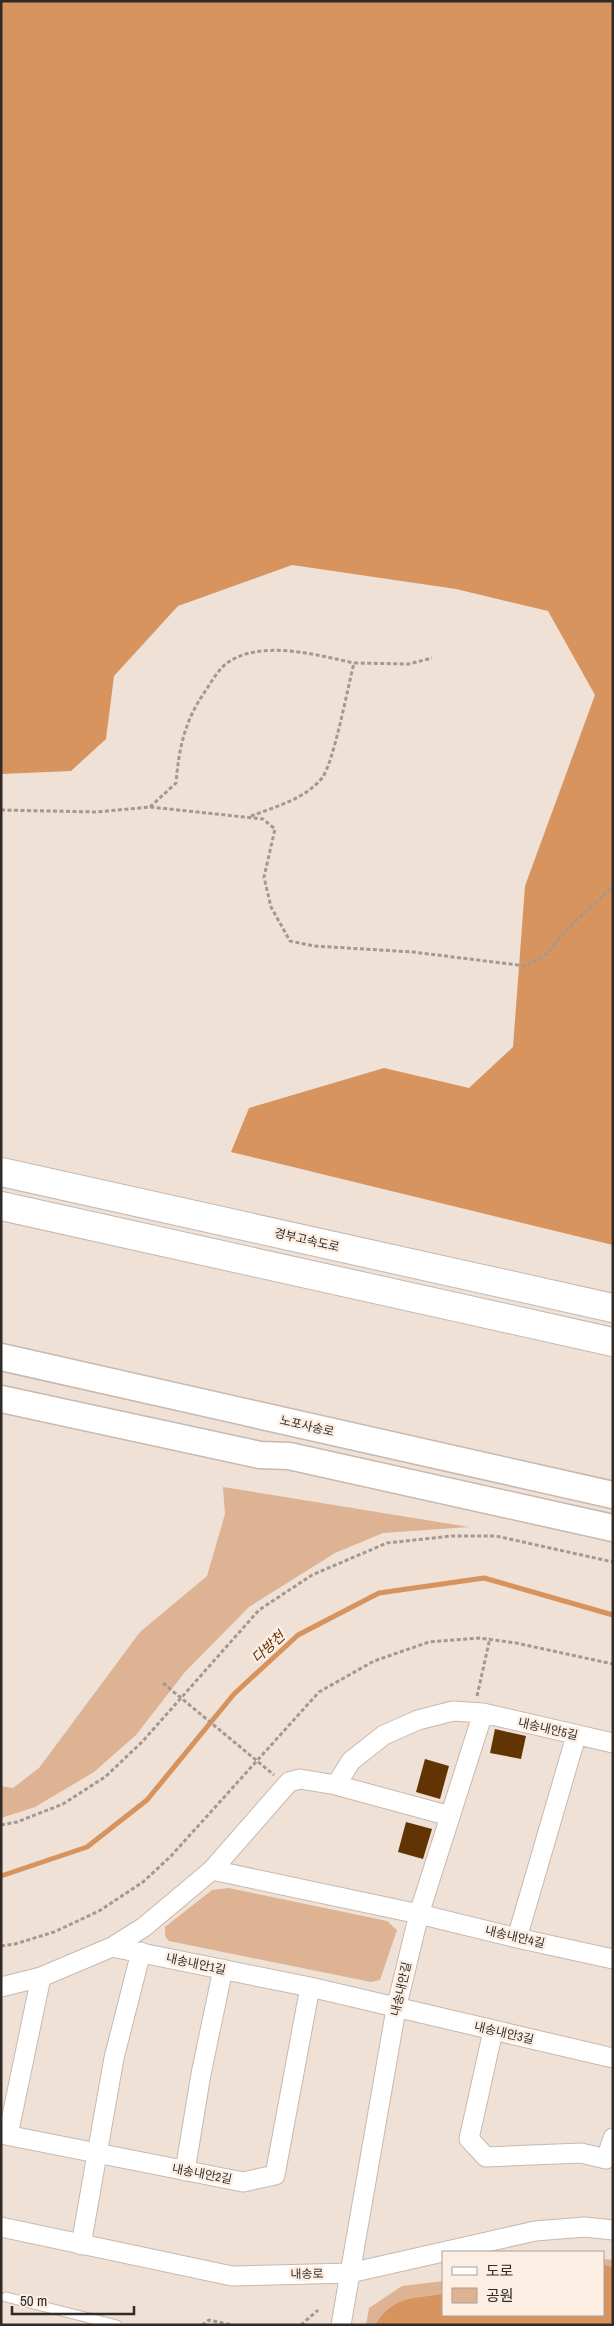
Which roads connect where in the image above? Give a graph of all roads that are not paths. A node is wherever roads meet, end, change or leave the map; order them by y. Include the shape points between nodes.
1 (1, 1172) edge
2 (1, 1206) edge
3 (613, 1308) edge
4 (613, 1342) edge
5 (1, 1358) edge
6 (1, 1399) edge
7 (613, 1495) edge
8 (613, 1528) edge
9 (478, 1713) junction
10 (576, 1736) junction
11 (613, 1743) edge
12 (336, 1785) junction
13 (450, 1816) junction
14 (212, 1870) junction
15 (419, 1914) junction
16 (517, 1938) junction
17 (112, 1947) junction
18 (140, 1952) junction
19 (613, 1959) edge
20 (222, 1969) junction
21 (41, 1977) junction
22 (1, 1987) edge
23 (310, 1987) junction
24 (396, 2009) junction
25 (493, 2031) junction
26 (613, 2058) edge
27 (5, 2135) edge
28 (613, 2138) edge
29 (96, 2154) junction
30 (185, 2171) junction
31 (1, 2227) edge
32 (613, 2230) edge
33 (81, 2245) junction
34 (447, 2251) edge
35 (442, 2252) edge
36 (350, 2273) junction
37 (6, 2297) dead end
38 (117, 2325) edge
39 (341, 2325) edge

1 - 3 highway, 경부고속도로
2 - 4 highway
5 - 7 main road, 노포사송로
6 - 8 main road via 260,1456 289,1456
9 - 10 street, 내송내안5길
9 - 12 street, 내송내안5길 via 453,1711 418,1720 384,1734 351,1762
9 - 13 street, 내송내안길
10 - 11 street, 내송내안5길
10 - 16 street
12 - 13 street
12 - 14 street via 300,1779 289,1782
13 - 15 street, 내송내안길
14 - 15 street, 내송내안4길
14 - 17 street via 144,1927
15 - 16 street, 내송내안4길
15 - 24 street, 내송내안길
16 - 19 street, 내송내안4길
17 - 18 street, 내송내안1길
17 - 21 street
18 - 20 street, 내송내안1길
18 - 29 street via 114,2058
20 - 23 street, 내송내안1길
20 - 30 street
21 - 22 street
21 - 27 street
23 - 24 street, 내송내안1길
23 - 30 street, 내송내안2길 via 275,2175 244,2182
24 - 25 street, 내송내안3길
24 - 36 street, 내송내안길
25 - 26 street, 내송내안3길
25 - 28 street via 469,2139 486,2157 582,2153 606,2159
27 - 29 street, 내송내안2길
29 - 30 street, 내송내안2길
29 - 33 street
31 - 33 street, 내송로
32 - 34 street, 내송로 via 585,2227 535,2231
33 - 36 street, 내송로 via 232,2276
35 - 36 street, 내송로
36 - 39 street, 내송내안길
37 - 38 lane

